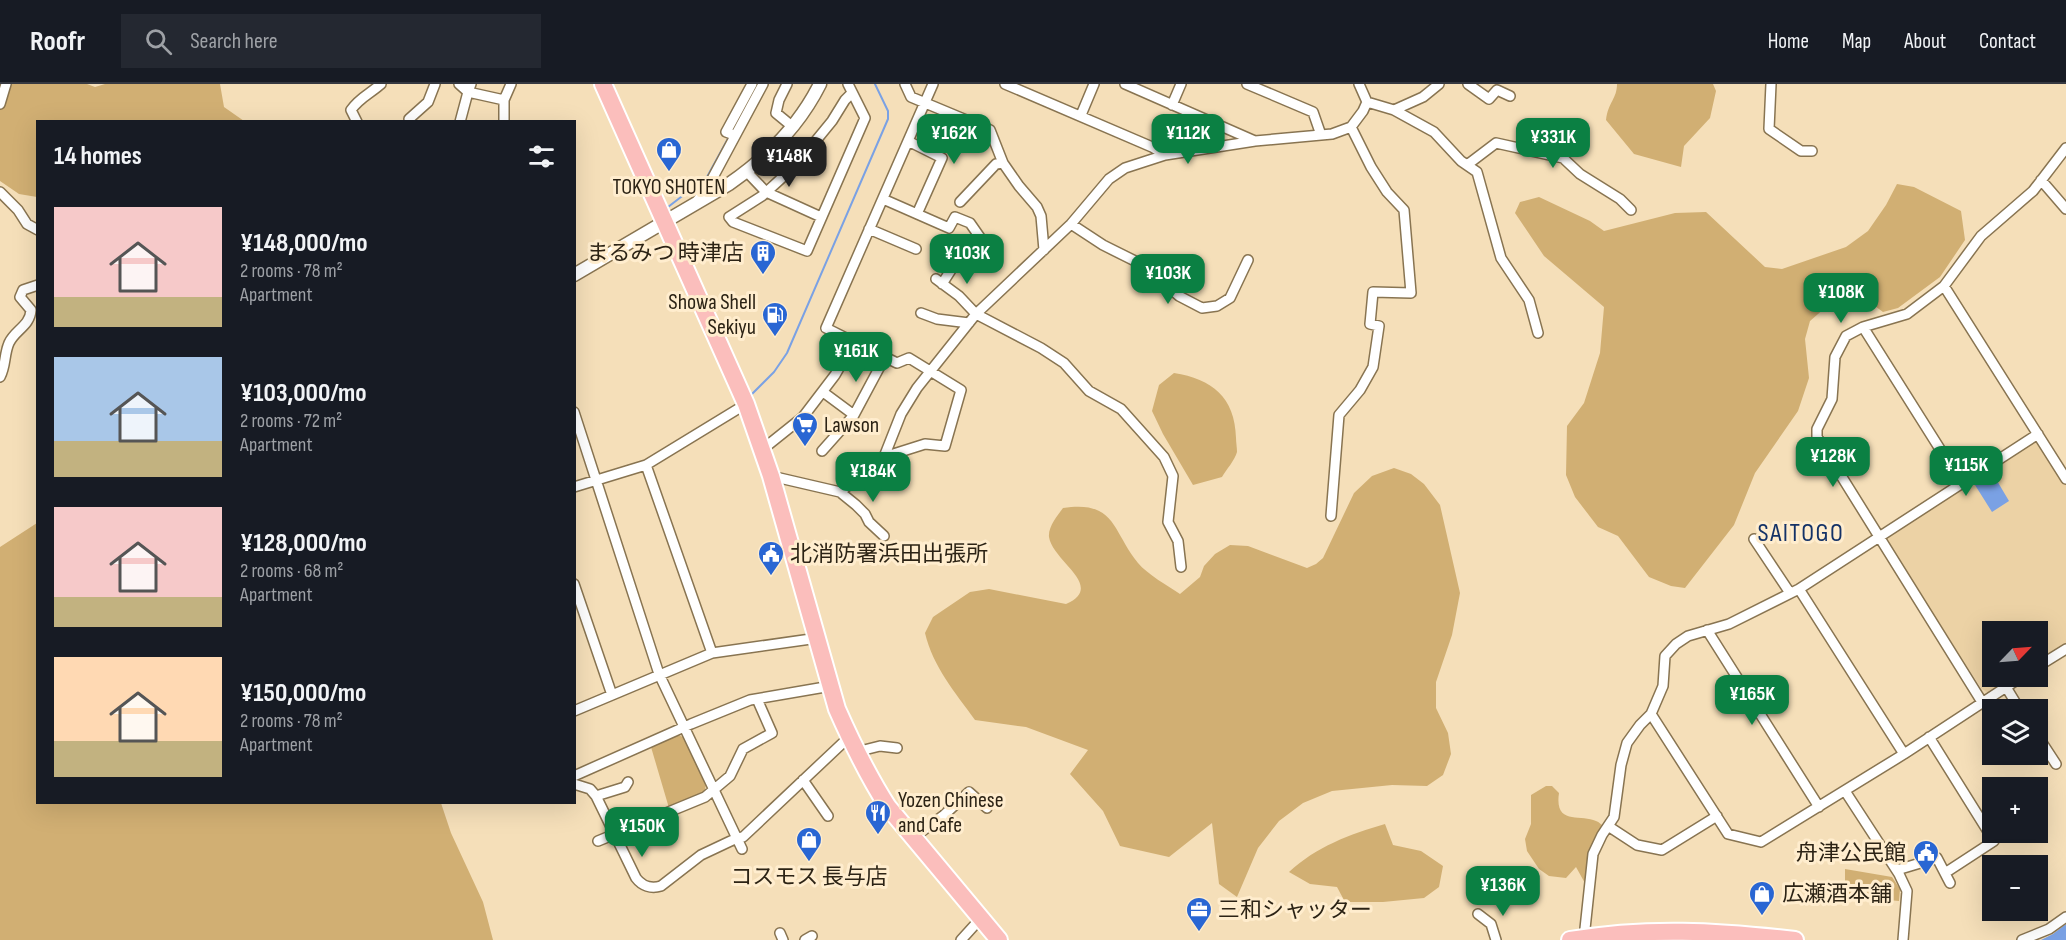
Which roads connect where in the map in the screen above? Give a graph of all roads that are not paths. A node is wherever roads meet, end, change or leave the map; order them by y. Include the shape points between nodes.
1 (6, 84) edge
2 (381, 84) edge
3 (435, 84) edge
4 (459, 84) edge
5 (511, 84) edge
6 (603, 84) edge
7 (752, 84) edge
8 (763, 84) edge
9 (787, 84) edge
10 (820, 84) edge
11 (905, 84) edge
12 (933, 84) edge
13 (1005, 84) edge
14 (1094, 84) edge
15 (1125, 84) edge
16 (1181, 84) edge
17 (1247, 84) edge
18 (1359, 84) edge
19 (1439, 84) edge
20 (1468, 84) edge
21 (1771, 84) edge
22 (469, 88) edge
23 (850, 88) edge
24 (1510, 96) dead end
25 (504, 100) junction
26 (925, 102) junction
27 (1367, 102) junction
28 (0, 104) edge
29 (1172, 105) junction
30 (1394, 110) junction
31 (1081, 115) junction
32 (409, 119) dead end
33 (356, 120) edge
34 (461, 120) edge
35 (504, 120) edge
36 (793, 127) junction
37 (1351, 127) junction
38 (734, 135) junction
39 (1322, 135) junction
40 (908, 141) junction
41 (1255, 141) junction
42 (2066, 148) edge
43 (1812, 151) dead end
44 (1165, 155) junction
45 (1003, 163) junction
46 (1467, 165) junction
47 (747, 172) junction
48 (972, 173) dead end
49 (983, 177) junction
50 (2041, 180) junction
51 (766, 192) junction
52 (2, 198) edge
53 (883, 199) junction
54 (960, 202) dead end
55 (694, 205) junction
56 (2066, 209) edge
57 (1631, 210) dead end
58 (917, 214) junction
59 (820, 217) junction
60 (666, 222) junction
61 (1071, 224) junction
62 (36, 229) edge
63 (869, 229) junction
64 (986, 246) dead end
65 (915, 249) dead end
66 (1044, 250) junction
67 (1248, 260) dead end
68 (957, 262) dead end
69 (576, 274) edge
70 (36, 286) edge
71 (1944, 286) junction
72 (921, 313) dead end
73 (976, 314) junction
74 (969, 323) junction
75 (1863, 327) junction
76 (1538, 333) dead end
77 (854, 342) junction
78 (885, 357) junction
79 (931, 370) junction
80 (0, 377) edge
81 (822, 392) junction
82 (746, 404) junction
83 (854, 415) junction
84 (576, 418) edge
85 (2038, 434) junction
86 (763, 449) junction
87 (822, 451) dead end
88 (884, 458) junction
89 (646, 465) junction
90 (771, 476) junction
91 (2066, 479) edge
92 (597, 480) junction
93 (1962, 484) junction
94 (576, 486) edge
95 (840, 492) junction
96 (1331, 516) dead end
97 (884, 536) dead end
98 (1879, 537) junction
99 (1754, 538) dead end
100 (1180, 567) dead end
101 (576, 591) edge
102 (1794, 591) junction
103 (1707, 630) junction
104 (818, 638) junction
105 (2066, 649) edge
106 (712, 653) junction
107 (2048, 661) edge
108 (659, 674) junction
109 (831, 686) junction
110 (2006, 687) joint
111 (612, 695) junction
112 (757, 699) junction
113 (1987, 699) edge
114 (2013, 699) edge
115 (1982, 702) joint
116 (576, 710) edge
117 (1651, 714) junction
118 (684, 728) junction
119 (1929, 737) junction
120 (853, 744) junction
121 (897, 748) dead end
122 (2048, 752) edge
123 (1904, 754) junction
124 (2056, 764) dead end
125 (576, 775) edge
126 (803, 780) junction
127 (628, 782) dead end
128 (576, 785) edge
129 (713, 790) junction
130 (1845, 791) junction
131 (597, 796) junction
132 (1819, 807) junction
133 (987, 808) dead end
134 (828, 816) dead end
135 (1717, 816) junction
136 (1608, 826) junction
137 (616, 834) junction
138 (736, 838) junction
139 (913, 838) junction
140 (598, 842) dead end
141 (742, 849) dead end
142 (1897, 870) junction
143 (1945, 873) junction
144 (1950, 883) dead end
145 (1478, 914) dead end
146 (2066, 917) edge
147 (981, 918) junction
148 (1577, 939) edge
149 (962, 940) edge
150 (999, 940) edge
151 (1496, 940) edge
152 (1795, 940) edge
153 (1903, 940) edge
154 (2022, 940) edge

1 - 28 street
2 - 33 street via 351,110
3 - 32 street via 428,102
4 - 22 street
5 - 25 street
6 - 60 highway
7 - 38 street via 726,132
8 - 38 street
9 - 36 street via 776,113
10 - 36 street
11 - 26 street via 911,96
12 - 26 street
13 - 31 street
14 - 31 street
15 - 29 street
16 - 29 street
17 - 39 street via 1312,112
18 - 27 street
19 - 30 street via 1423,97
20 - 24 street via 1489,99 1497,90
21 - 43 street via 1769,129 1801,151
22 - 25 street
22 - 34 street
23 - 51 street via 832,121 796,165
23 - 59 street via 865,118
25 - 35 street
26 - 40 street
26 - 45 street via 990,130
27 - 30 street
27 - 37 street
29 - 41 street
30 - 46 street via 1434,132
31 - 44 street
36 - 47 street
37 - 39 street
37 - 96 street via 1371,167 1404,210 1411,293 1373,292 1370,324 1379,326 1373,367 1339,415
38 - 55 street
39 - 41 street
40 - 53 street
40 - 58 street via 942,158
41 - 44 street
42 - 50 street
44 - 61 street via 1125,168 1109,178
45 - 49 street via 996,164
45 - 66 street via 1037,207
46 - 57 street via 1496,143 1563,158
46 - 76 street via 1479,176 1501,258 1528,300
47 - 51 street
47 - 55 street
48 - 49 street
49 - 54 street
50 - 56 street
50 - 71 street via 1981,236
51 - 59 street
51 - 59 street via 729,218 807,251
52 - 62 street
53 - 58 street
53 - 63 street
55 - 60 street
58 - 64 street via 949,228 955,217 970,223
60 - 69 street
60 - 82 highway
61 - 66 street
61 - 67 street via 1145,266 1179,296 1202,308 1217,306 1230,298
63 - 65 street
63 - 77 street via 826,328
66 - 73 street
68 - 73 street via 939,282
70 - 80 street via 23,290 20,297 31,310 30,319 9,341
71 - 75 street via 1907,314
71 - 85 street
72 - 74 street
73 - 74 street
73 - 100 street via 1064,363 1089,391 1121,409 1164,457 1173,476 1168,522 1178,541
74 - 79 street
75 - 93 street
75 - 98 street via 1846,336 1835,357 1832,399 1817,437
77 - 78 street
77 - 81 street
78 - 79 street via 897,363 909,358
78 - 83 street
79 - 88 street via 901,414
79 - 88 street via 961,390 945,446 925,444
81 - 83 street
81 - 86 street via 803,417
82 - 86 highway
82 - 89 street
83 - 87 street
84 - 92 street
85 - 91 street
85 - 93 street
86 - 90 highway
88 - 95 street
89 - 92 street
89 - 106 street
90 - 95 street
90 - 104 highway
92 - 94 street
92 - 108 street
93 - 98 street
95 - 97 street
98 - 102 street
98 - 115 street
99 - 102 street
101 - 111 street
102 - 103 street via 1729,624
102 - 123 street
103 - 117 street via 1688,636 1665,656 1663,686
103 - 132 street
104 - 106 street
104 - 109 highway
105 - 107 street
106 - 108 street
108 - 111 street
108 - 118 street
109 - 112 street
109 - 120 highway
110 - 113 street
110 - 114 street
111 - 116 street
112 - 118 street
112 - 129 street via 772,733 743,748 730,776
115 - 119 street
117 - 135 street
117 - 136 street via 1627,743 1614,817
118 - 125 street
118 - 129 street
119 - 123 street
119 - 143 street via 1994,841
120 - 121 street
120 - 126 street
120 - 139 highway via 883,800
122 - 124 street
123 - 130 street
126 - 134 street
126 - 138 street via 743,837
127 - 131 street via 625,787
128 - 131 street
129 - 137 street via 705,797
129 - 138 street
130 - 132 street
130 - 142 street
131 - 137 street
132 - 135 street via 1761,842 1728,834
133 - 139 street via 969,792
135 - 136 street via 1662,850 1637,845
136 - 148 street via 1593,854
137 - 138 street via 636,878 653,889 701,855
137 - 140 street
138 - 141 street
139 - 147 highway
142 - 143 street via 1937,858
142 - 153 street via 1907,891
143 - 144 street
145 - 151 street via 1491,924
146 - 154 street
147 - 149 street
147 - 150 highway
148 - 152 highway via 1680,930

